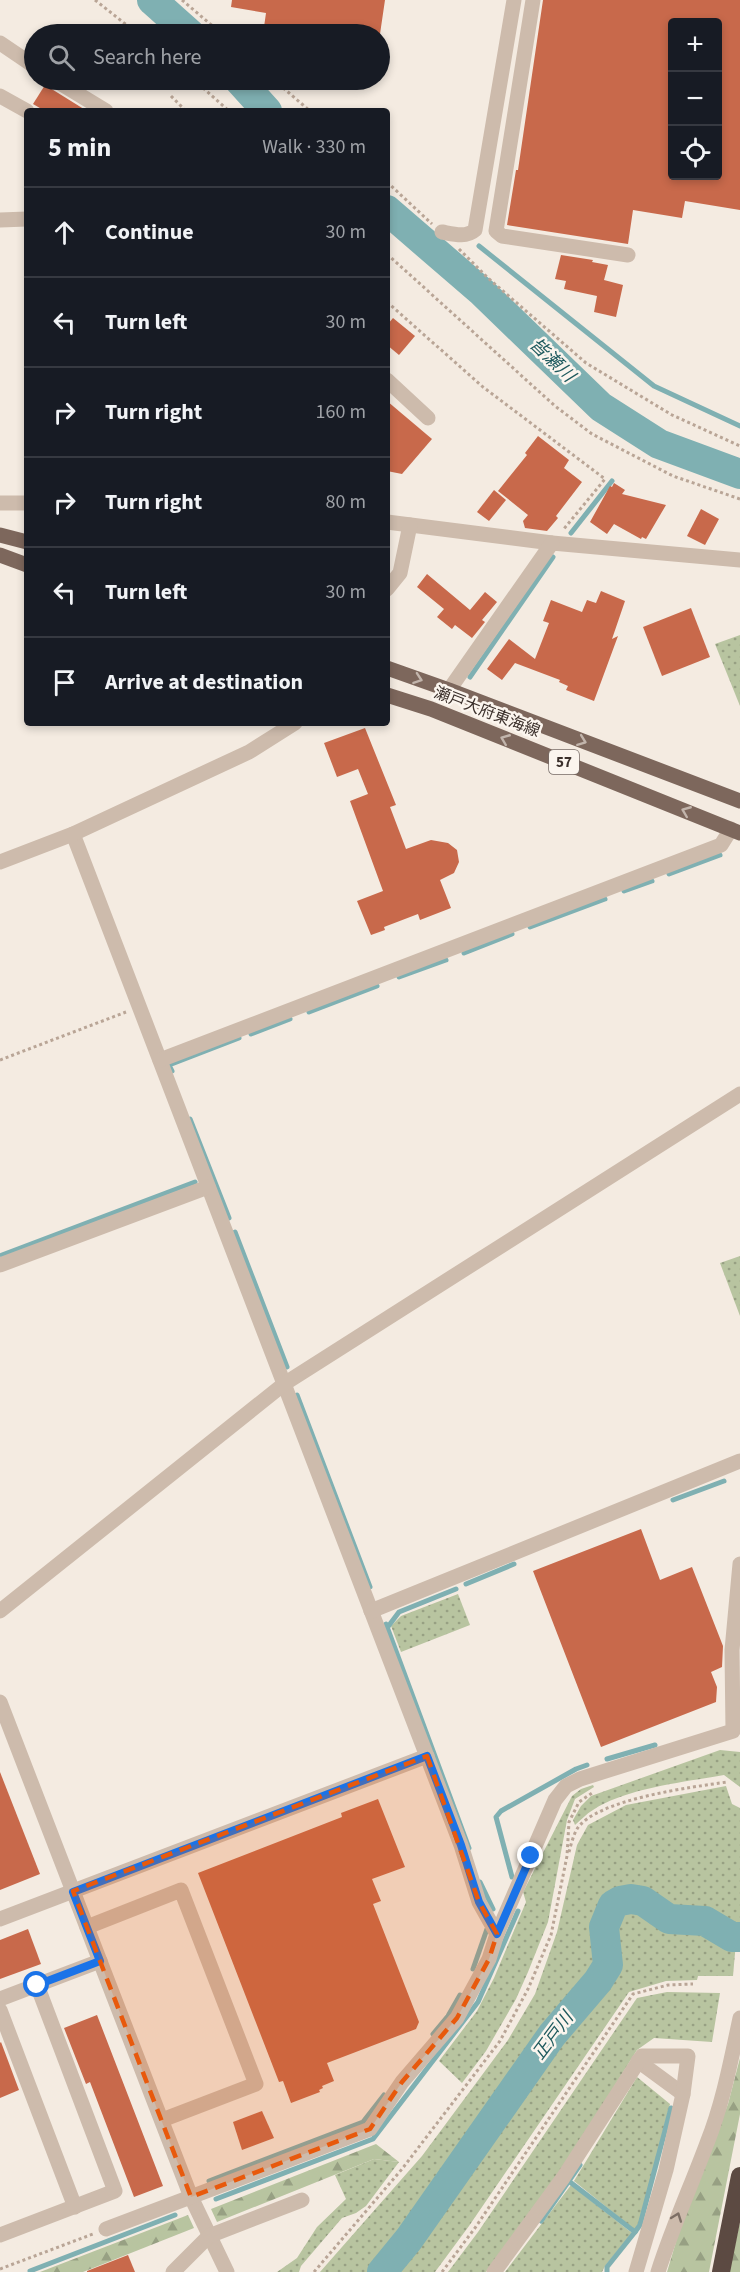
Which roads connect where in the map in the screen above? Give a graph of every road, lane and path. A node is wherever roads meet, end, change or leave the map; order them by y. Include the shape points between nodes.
1 (94, 0) edge
2 (182, 0) edge
3 (514, 0) edge
4 (533, 0) edge
5 (125, 24) edge
6 (210, 24) edge
7 (0, 43) edge
8 (24, 59) edge
9 (72, 90) edge
10 (205, 90) edge
11 (286, 90) edge
12 (0, 96) edge
13 (171, 96) dead end
14 (101, 108) edge
15 (183, 108) edge
16 (226, 108) edge
17 (307, 108) edge
18 (24, 109) edge
19 (390, 185) edge
20 (24, 219) edge
21 (0, 220) edge
22 (442, 232) junction
23 (628, 255) dead end
24 (390, 257) edge
25 (390, 305) edge
26 (390, 383) edge
27 (428, 418) dead end
28 (740, 446) edge
29 (740, 499) edge
30 (0, 503) edge
31 (24, 503) edge
32 (390, 522) edge
33 (410, 525) junction
34 (0, 535) edge
35 (24, 541) edge
36 (552, 543) junction
37 (0, 555) edge
38 (740, 560) edge
39 (24, 564) edge
40 (390, 585) edge
41 (390, 669) edge
42 (449, 690) junction
43 (390, 696) edge
44 (290, 726) edge
45 (740, 801) edge
46 (736, 831) edge
47 (73, 834) junction
48 (0, 862) edge
49 (139, 1007) junction
50 (0, 1060) edge
51 (160, 1060) junction
52 (740, 1094) edge
53 (208, 1187) junction
54 (0, 1265) edge
55 (284, 1384) junction
56 (740, 1461) edge
57 (740, 1564) edge
58 (0, 1611) edge
59 (371, 1611) junction
60 (0, 1702) edge
61 (427, 1756) junction
62 (727, 1782) dead end
63 (596, 1790) dead end
64 (567, 1856) junction
65 (73, 1892) junction
66 (0, 1919) edge
67 (87, 1927) junction
68 (497, 1934) junction
69 (100, 1961) junction
70 (693, 1984) dead end
71 (37, 1985) junction
72 (0, 1999) edge
73 (0, 2010) edge
74 (740, 2018) edge
75 (638, 2061) junction
76 (683, 2094) junction
77 (162, 2120) junction
78 (740, 2176) edge
79 (191, 2197) junction
80 (302, 2199) dead end
81 (75, 2207) junction
82 (106, 2229) joint
83 (0, 2235) edge
84 (209, 2236) junction
85 (0, 2269) edge
86 (173, 2272) edge
87 (227, 2272) edge
88 (314, 2272) edge
89 (442, 2272) edge
90 (494, 2272) edge
91 (636, 2272) edge
92 (658, 2272) edge
93 (721, 2272) edge

1 - 5 path
2 - 6 path
3 - 22 street via 475,230 461,235
4 - 23 street via 496,231 502,236
7 - 8 street
9 - 14 street
10 - 16 path
11 - 17 path
12 - 18 street
13 - 15 path
19 - 22 path
20 - 21 street
22 - 28 path via 488,278 586,363 672,415
24 - 29 path via 555,406 592,434 673,476
25 - 36 path via 483,387 605,479
26 - 27 street
30 - 31 street
32 - 33 street
33 - 36 street
33 - 40 street via 400,573
34 - 35 main road
36 - 38 street
36 - 42 street
37 - 39 main road
41 -> 42 main road, 瀬戸大府東海線 / 57
42 -> 45 main road, 瀬戸大府東海線 / 57
46 -> 43 main road, 瀬戸大府東海線 / 57
44 - 47 street via 249,752
46 - 51 street via 721,845
47 - 48 street
47 - 49 street
49 - 50 path
49 - 51 street
51 - 53 street
52 - 55 street
53 - 54 street
53 - 55 street
55 - 58 street
55 - 59 street
56 - 59 street
57 - 68 street via 732,1650 733,1731 566,1786 555,1800
59 - 61 street
60 - 65 street
61 - 65 street
61 - 68 street via 479,1902
62 - 64 path via 631,1799 592,1816 578,1828
63 - 64 path via 579,1802 569,1822
64 - 88 path via 551,1935 500,2041 402,2169
65 - 66 street
65 - 67 street
67 - 69 street
67 - 77 street via 181,1890 256,2084
68 - 79 street via 489,1959 457,2018 402,2082 370,2129
69 - 71 street
69 - 77 street
70 - 89 path via 668,1985 633,1994
71 - 72 street
71 - 81 street via 115,2191
73 - 81 street
92 -> 74 street via 708,2141
75 - 76 street
75 - 76 street via 642,2056 688,2056
75 - 90 street via 563,2178
76 - 91 street
77 - 79 street
78 - 93 highway
79 - 82 street
79 - 84 street
80 - 84 street
81 - 83 street
82 - 85 path
84 - 86 street
84 - 87 street

